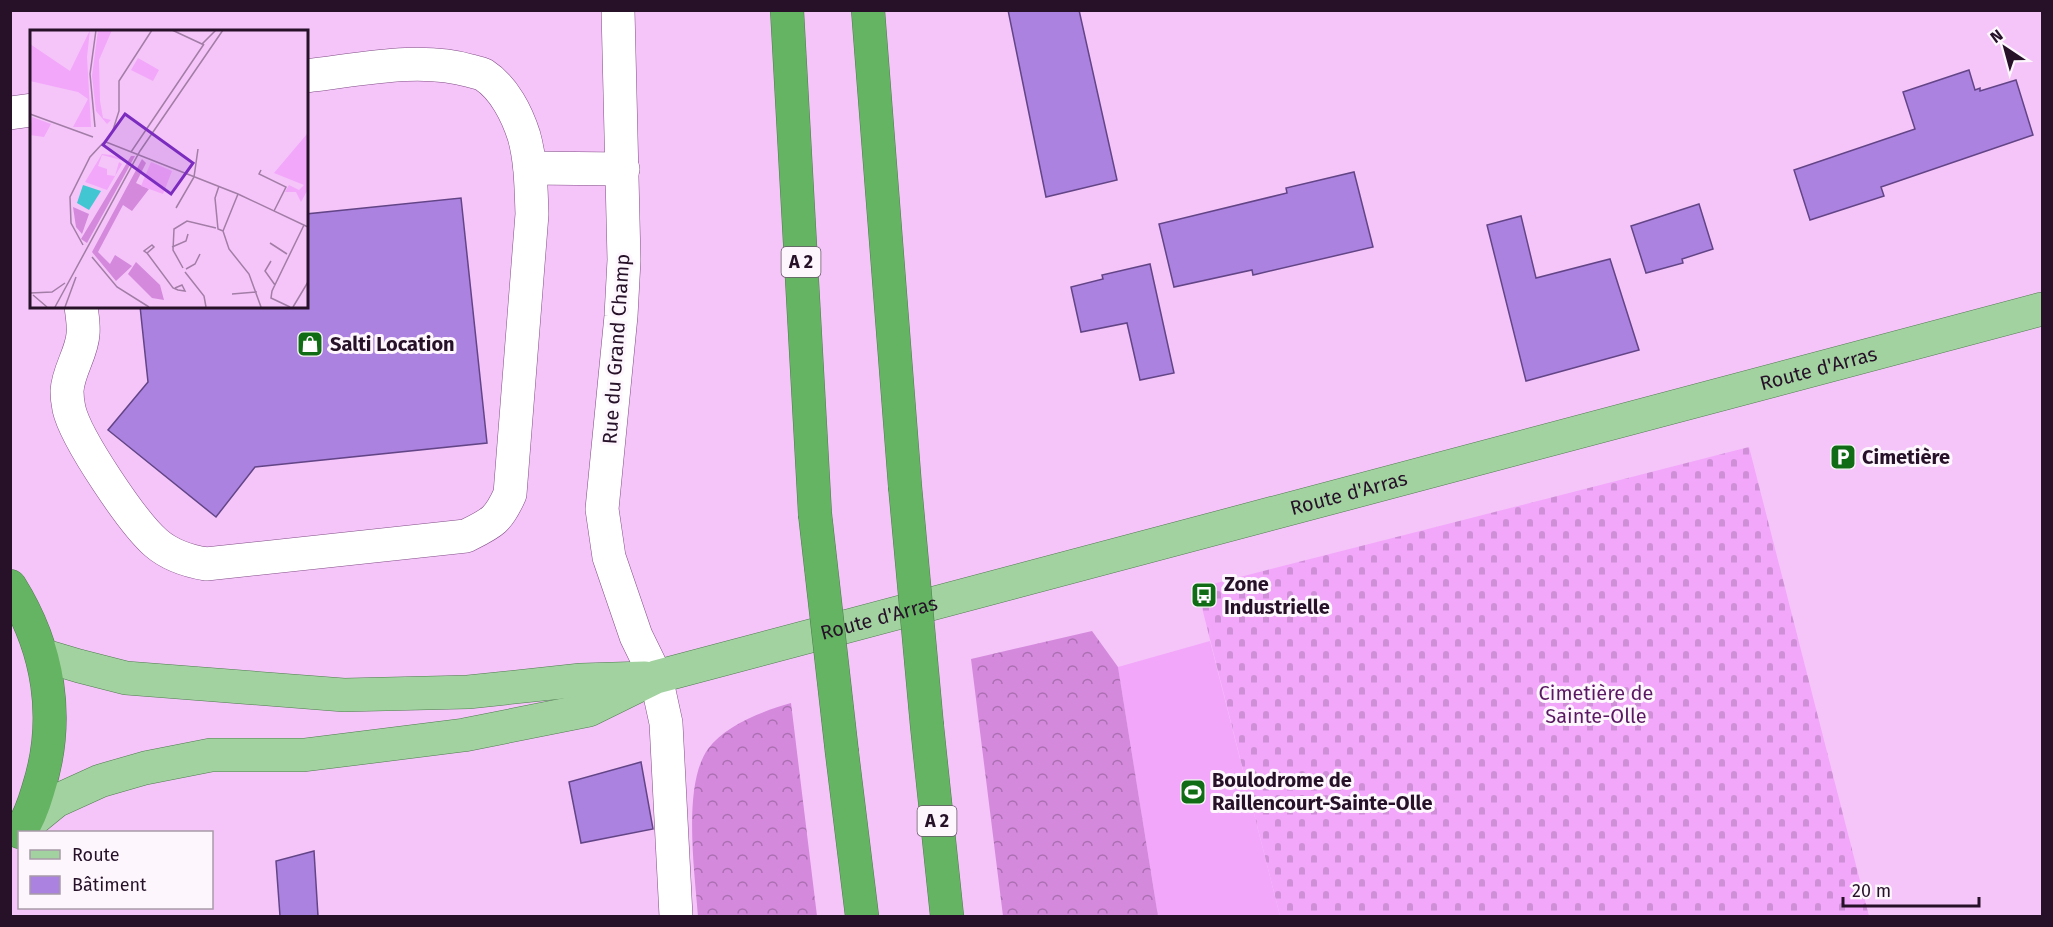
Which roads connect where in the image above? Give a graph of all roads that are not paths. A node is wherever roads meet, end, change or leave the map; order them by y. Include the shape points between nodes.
1 (618, 10) edge
2 (787, 10) edge
3 (868, 10) edge
4 (308, 76) edge
5 (30, 110) edge
6 (10, 113) edge
7 (530, 168) junction
8 (623, 181) junction
9 (81, 308) edge
10 (2043, 309) edge
11 (10, 586) edge
12 (42, 655) junction
13 (656, 677) junction
14 (20, 831) edge
15 (22, 831) edge
16 (676, 916) edge
17 (862, 916) edge
18 (948, 916) edge

1 - 8 street, Rue du Grand Champ
2 - 17 highway, A 2, bridge via 815,514
3 - 18 highway, A 2, bridge via 904,486
4 - 7 street via 425,63 483,75 516,114
5 - 6 street
7 - 8 street
7 - 9 street via 532,214 510,494 492,523 466,536 207,564 172,555 156,543 124,505 69,410 67,390 83,334
8 - 13 street, Rue du Grand Champ via 621,316 602,508 606,546 616,579 636,636
10 - 13 main road, Route d'Arras
11 - 12 highway via 34,629
12 - 13 main road via 126,678 344,695 468,692
12 - 14 highway via 51,713 50,743 35,800
13 - 15 main road via 588,710 464,735 304,755 211,755 145,768 100,781 56,801
13 - 16 street, Rue du Grand Champ via 666,723

